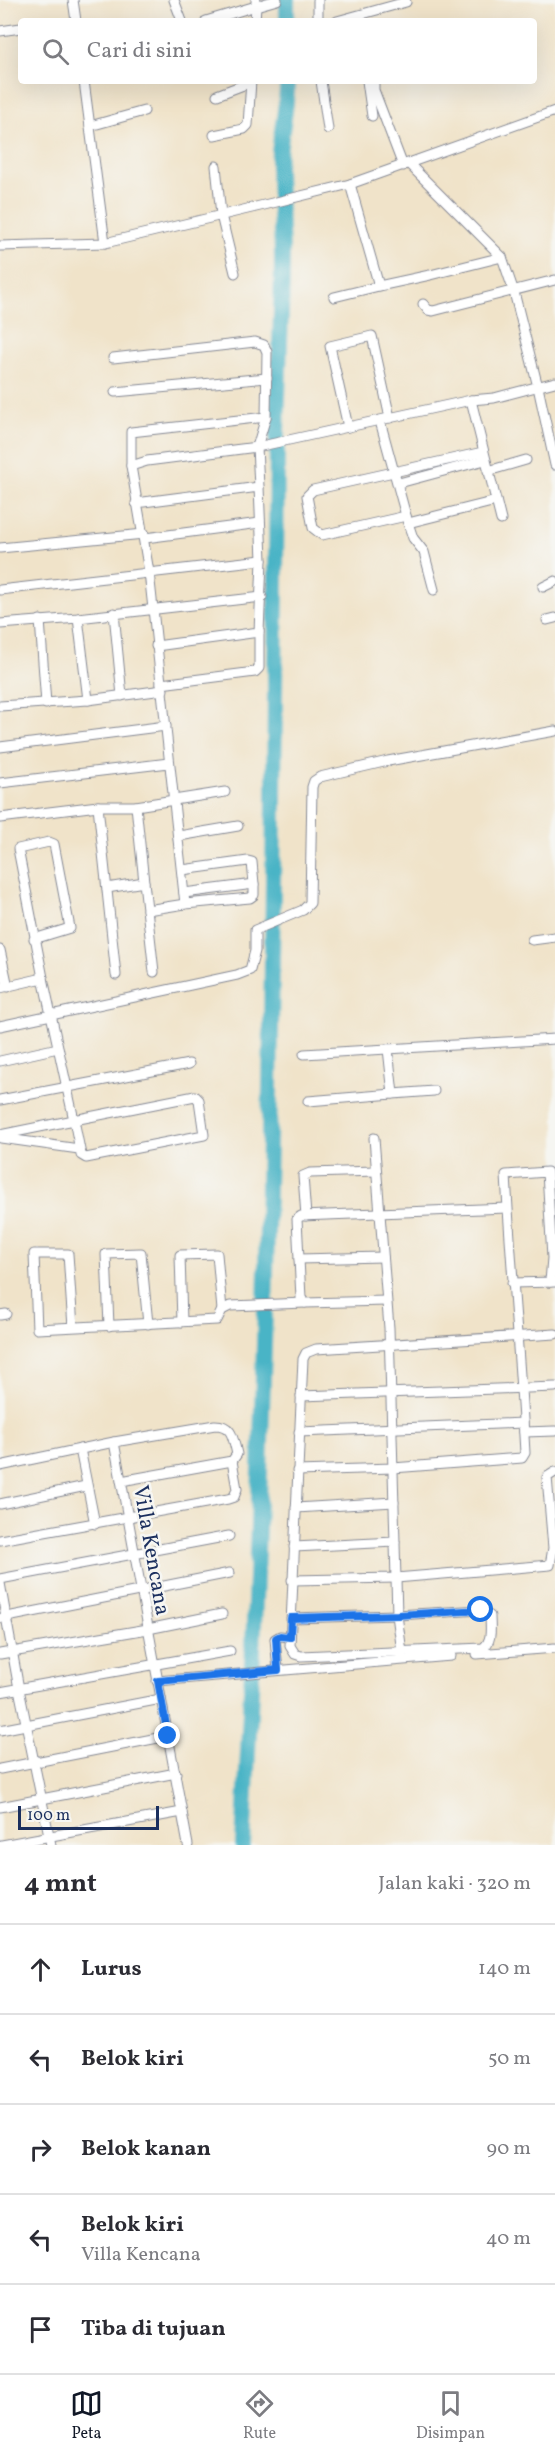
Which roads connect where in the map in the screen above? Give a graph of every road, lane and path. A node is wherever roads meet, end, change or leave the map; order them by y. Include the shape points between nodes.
1 (73, 0) edge
2 (174, 0) edge
3 (277, 0) edge
4 (318, 0) edge
5 (406, 2) dead end
6 (256, 3) edge
7 (76, 18) edge
8 (181, 18) edge
9 (215, 18) edge
10 (255, 18) edge
11 (318, 18) edge
12 (348, 18) edge
13 (18, 28) edge
14 (0, 31) edge
15 (84, 84) edge
16 (246, 84) edge
17 (251, 84) edge
18 (321, 84) edge
19 (367, 84) edge
20 (374, 84) edge
21 (217, 95) dead end
22 (144, 111) dead end
23 (555, 111) edge
24 (372, 116) dead end
25 (90, 126) junction
26 (328, 129) dead end
27 (214, 135) dead end
28 (405, 164) junction
29 (216, 166) dead end
30 (351, 183) junction
31 (221, 215) junction
32 (105, 243) junction
33 (0, 246) edge
34 (502, 256) junction
35 (235, 273) dead end
36 (555, 280) edge
37 (379, 286) junction
38 (514, 292) junction
39 (334, 297) dead end
40 (423, 304) dead end
41 (113, 358) dead end
42 (267, 378) junction
43 (555, 382) edge
44 (538, 387) junction
45 (115, 392) dead end
46 (471, 400) junction
47 (266, 417) junction
48 (390, 418) junction
49 (380, 421) junction
50 (348, 427) junction
51 (262, 446) junction
52 (484, 456) junction
53 (526, 460) dead end
54 (555, 465) edge
55 (131, 466) junction
56 (488, 471) junction
57 (397, 478) junction
58 (259, 487) junction
59 (496, 501) junction
60 (136, 503) junction
61 (407, 520) junction
62 (501, 520) dead end
63 (260, 523) junction
64 (144, 536) junction
65 (0, 548) edge
66 (262, 560) junction
67 (149, 572) junction
68 (555, 581) edge
69 (543, 587) dead end
70 (0, 590) edge
71 (434, 590) dead end
72 (262, 597) junction
73 (153, 609) junction
74 (114, 613) junction
75 (78, 618) junction
76 (40, 620) junction
77 (0, 624) edge
78 (259, 632) junction
79 (156, 646) junction
80 (162, 687) junction
81 (122, 696) junction
82 (88, 700) junction
83 (46, 704) junction
84 (0, 706) edge
85 (166, 726) junction
86 (555, 731) edge
87 (0, 747) edge
88 (169, 763) junction
89 (0, 783) edge
90 (225, 792) dead end
91 (175, 800) junction
92 (98, 806) junction
93 (136, 806) junction
94 (0, 818) edge
95 (238, 826) dead end
96 (179, 836) junction
97 (182, 870) junction
98 (144, 882) junction
99 (254, 884) junction
100 (107, 888) junction
101 (184, 892) junction
102 (185, 904) junction
103 (147, 910) junction
104 (555, 937) edge
105 (34, 939) junction
106 (532, 940) dead end
107 (0, 950) edge
108 (154, 972) dead end
109 (116, 975) dead end
110 (43, 978) junction
111 (4, 988) edge
112 (51, 1014) junction
113 (0, 1026) edge
114 (555, 1039) edge
115 (58, 1048) junction
116 (388, 1049) junction
117 (304, 1054) dead end
118 (0, 1061) edge
119 (189, 1064) dead end
120 (67, 1087) junction
121 (434, 1091) dead end
122 (393, 1094) junction
123 (0, 1100) edge
124 (308, 1101) dead end
125 (74, 1120) junction
126 (0, 1136) edge
127 (374, 1138) dead end
128 (79, 1149) junction
129 (376, 1171) junction
130 (551, 1172) edge
131 (507, 1208) junction
132 (380, 1213) junction
133 (306, 1216) junction
134 (553, 1223) edge
135 (383, 1257) junction
136 (553, 1258) edge
137 (299, 1259) junction
138 (553, 1282) edge
139 (512, 1283) junction
140 (386, 1301) junction
141 (305, 1303) junction
142 (222, 1310) junction
143 (182, 1322) junction
144 (148, 1324) junction
145 (109, 1326) junction
146 (73, 1327) junction
147 (555, 1334) edge
148 (518, 1336) junction
149 (389, 1344) junction
150 (555, 1387) edge
151 (521, 1388) junction
152 (391, 1391) junction
153 (301, 1396) junction
154 (392, 1427) junction
155 (523, 1427) junction
156 (555, 1431) edge
157 (299, 1432) junction
158 (114, 1442) junction
159 (80, 1449) junction
160 (232, 1461) junction
161 (0, 1466) edge
162 (393, 1468) junction
163 (297, 1471) junction
164 (555, 1472) edge
165 (121, 1481) junction
166 (86, 1486) junction
167 (394, 1502) junction
168 (0, 1504) edge
169 (296, 1508) junction
170 (553, 1511) edge
171 (128, 1518) junction
172 (95, 1524) junction
173 (230, 1536) dead end
174 (0, 1540) edge
175 (395, 1542) junction
176 (294, 1547) junction
177 (554, 1548) edge
178 (134, 1554) junction
179 (230, 1573) dead end
180 (396, 1578) junction
181 (292, 1580) junction
182 (0, 1581) edge
183 (141, 1590) junction
184 (222, 1614) dead end
185 (398, 1615) junction
186 (3, 1618) edge
187 (291, 1618) junction
188 (148, 1629) junction
189 (290, 1637) junction
190 (555, 1648) edge
191 (230, 1651) dead end
192 (12, 1652) junction
193 (402, 1652) junction
194 (0, 1654) edge
195 (154, 1665) junction
196 (277, 1670) junction
197 (158, 1681) junction
198 (19, 1689) junction
199 (0, 1692) edge
200 (161, 1699) junction
201 (27, 1725) junction
202 (0, 1730) edge
203 (168, 1736) junction
204 (35, 1762) junction
205 (0, 1769) edge
206 (176, 1773) junction
207 (42, 1799) junction
208 (0, 1807) edge
209 (182, 1812) junction
210 (50, 1841) edge
211 (3, 1845) edge
212 (187, 1845) edge

1 - 7 street
2 - 8 street
3 - 6 street
4 - 11 street
5 - 12 street
6 - 9 street
6 - 10 street
13 - 14 street
15 - 25 street
16 - 21 street
17 - 27 street via 248,125
18 - 26 street
19 - 24 street
20 - 28 street
22 - 25 street
23 - 28 street
25 - 32 street
28 - 30 street
28 - 34 street
29 - 31 street
30 - 31 street
30 - 37 street
31 - 32 street
31 - 35 street
32 - 33 street
34 - 37 street
34 - 38 street
36 - 38 street
37 - 39 street
38 - 40 street via 433,311
38 - 44 street
41 - 42 street via 255,342 264,345 267,352
42 - 45 street
42 - 47 street
43 - 44 street
44 - 46 street
44 - 54 street
46 - 48 street
46 - 52 street
47 - 51 street
47 - 55 street via 131,432
48 - 49 street
48 - 50 street via 372,336 330,346
49 - 50 street
49 - 57 street
50 - 51 street
51 - 55 street
51 - 58 street
52 - 56 street
52 - 57 street
53 - 56 street
55 - 60 street
56 - 59 street
57 - 61 street
57 - 61 street via 313,490 307,496 310,520 325,535
58 - 60 street
58 - 63 street
59 - 61 street
59 - 62 street
60 - 64 street
61 - 71 street via 413,538 424,552
63 - 64 street
63 - 66 street
64 - 65 street
64 - 67 street
66 - 67 street
66 - 72 street
67 - 70 street
67 - 73 street
68 - 69 street
72 - 73 street
72 - 78 street
73 - 74 street
73 - 79 street
74 - 75 street
74 - 81 street
75 - 76 street
75 - 82 street
76 - 77 street
76 - 83 street
78 - 79 street
78 - 80 street via 259,668 255,672
79 - 80 street
80 - 81 street
80 - 85 street
81 - 82 street
82 - 83 street
83 - 84 street
85 - 87 street
85 - 88 street
86 - 112 street via 320,777 312,787 310,903 303,910 256,929 252,968 245,973
88 - 89 street
88 - 91 street
90 - 91 street
91 - 93 street
91 - 96 street
92 - 93 street
92 - 94 street
92 - 100 street
93 - 98 street
95 - 96 street
96 - 97 street
97 - 99 street via 248,861 252,862
97 - 101 street
98 - 100 street
98 - 103 street
99 - 101 street
99 - 102 street via 254,895 250,898
100 - 109 street
101 - 102 street
102 - 103 street
103 - 108 street
104 - 106 street
105 - 105 street via 18,849 49,842 54,844 70,928
105 - 110 street
107 - 111 street
110 - 111 street
110 - 112 street
112 - 113 street
112 - 115 street
114 - 116 street
115 - 118 street
115 - 120 street
116 - 117 street
116 - 122 street
119 - 120 street
120 - 123 street
120 - 125 street
121 - 122 street
122 - 124 street
125 - 126 street
125 - 128 street
125 - 128 street via 195,1096 199,1100 204,1134 86,1158
126 - 128 street
127 - 129 street
129 - 132 street
129 - 133 street via 303,1176
130 - 131 street via 506,1175
130 - 134 street
131 - 132 street
131 - 139 street
132 - 133 street
132 - 135 street
133 - 137 street via 297,1219
134 - 136 street
135 - 137 street
135 - 140 street
136 - 138 street
137 - 141 street via 301,1298
138 - 139 street
139 - 148 street
140 - 141 street
140 - 149 street
141 - 142 street via 230,1306
142 - 143 street via 217,1320
142 - 143 street via 217,1254 180,1255
143 - 144 street
144 - 145 street
144 - 145 street via 141,1253 106,1254
145 - 146 street
146 - 146 street via 38,1329 34,1254 68,1254
147 - 148 street
148 - 149 street
148 - 151 street
149 - 152 street
149 - 153 street via 306,1353
150 - 151 street
151 - 152 street
151 - 155 street
152 - 153 street
152 - 154 street
153 - 157 street
154 - 155 street
154 - 157 street
154 - 162 street
155 - 156 street
155 - 162 street via 522,1458
157 - 163 street
158 - 159 street
158 - 160 street via 221,1425 232,1433 237,1454
158 - 165 street, Villa Kencana
159 - 161 street
159 - 166 street
160 - 165 street
160 - 171 street via 237,1489 234,1497
162 - 163 street
162 - 167 street
163 - 169 street
164 - 170 street via 547,1477
165 - 171 street, Villa Kencana
166 - 168 street
166 - 172 street
167 - 169 street
167 - 175 street
169 - 176 street
170 - 177 street
171 - 172 street
171 - 178 street, Villa Kencana
172 - 174 street
173 - 178 street
175 - 176 street
175 - 180 street
176 - 181 street
177 - 180 street via 551,1562 544,1567
178 - 182 street
178 - 183 street, Villa Kencana
179 - 183 street
180 - 181 street
180 - 185 street
181 - 187 street
182 - 186 street
183 - 186 street
183 - 188 street, Villa Kencana
184 - 188 street
185 - 187 street
185 - 193 street
185 - 193 street via 481,1610 490,1616 490,1638 483,1648
186 - 192 street
187 - 189 street
188 - 192 street
188 - 195 street, Villa Kencana
189 - 193 street via 290,1646 301,1656
189 - 196 street via 276,1638
190 - 196 street
191 - 195 street
192 - 194 street
192 - 198 street
195 - 197 street, Villa Kencana
195 - 198 street
196 - 197 street
197 - 200 street, Villa Kencana
198 - 199 street
198 - 201 street
200 - 201 street
200 - 203 street, Villa Kencana
201 - 202 street
201 - 204 street
203 - 204 street
203 - 206 street, Villa Kencana
204 - 205 street
204 - 207 street
206 - 207 street
206 - 209 street, Villa Kencana
207 - 208 street
207 - 210 street
209 - 210 street
209 - 212 street, Villa Kencana
210 - 211 street

